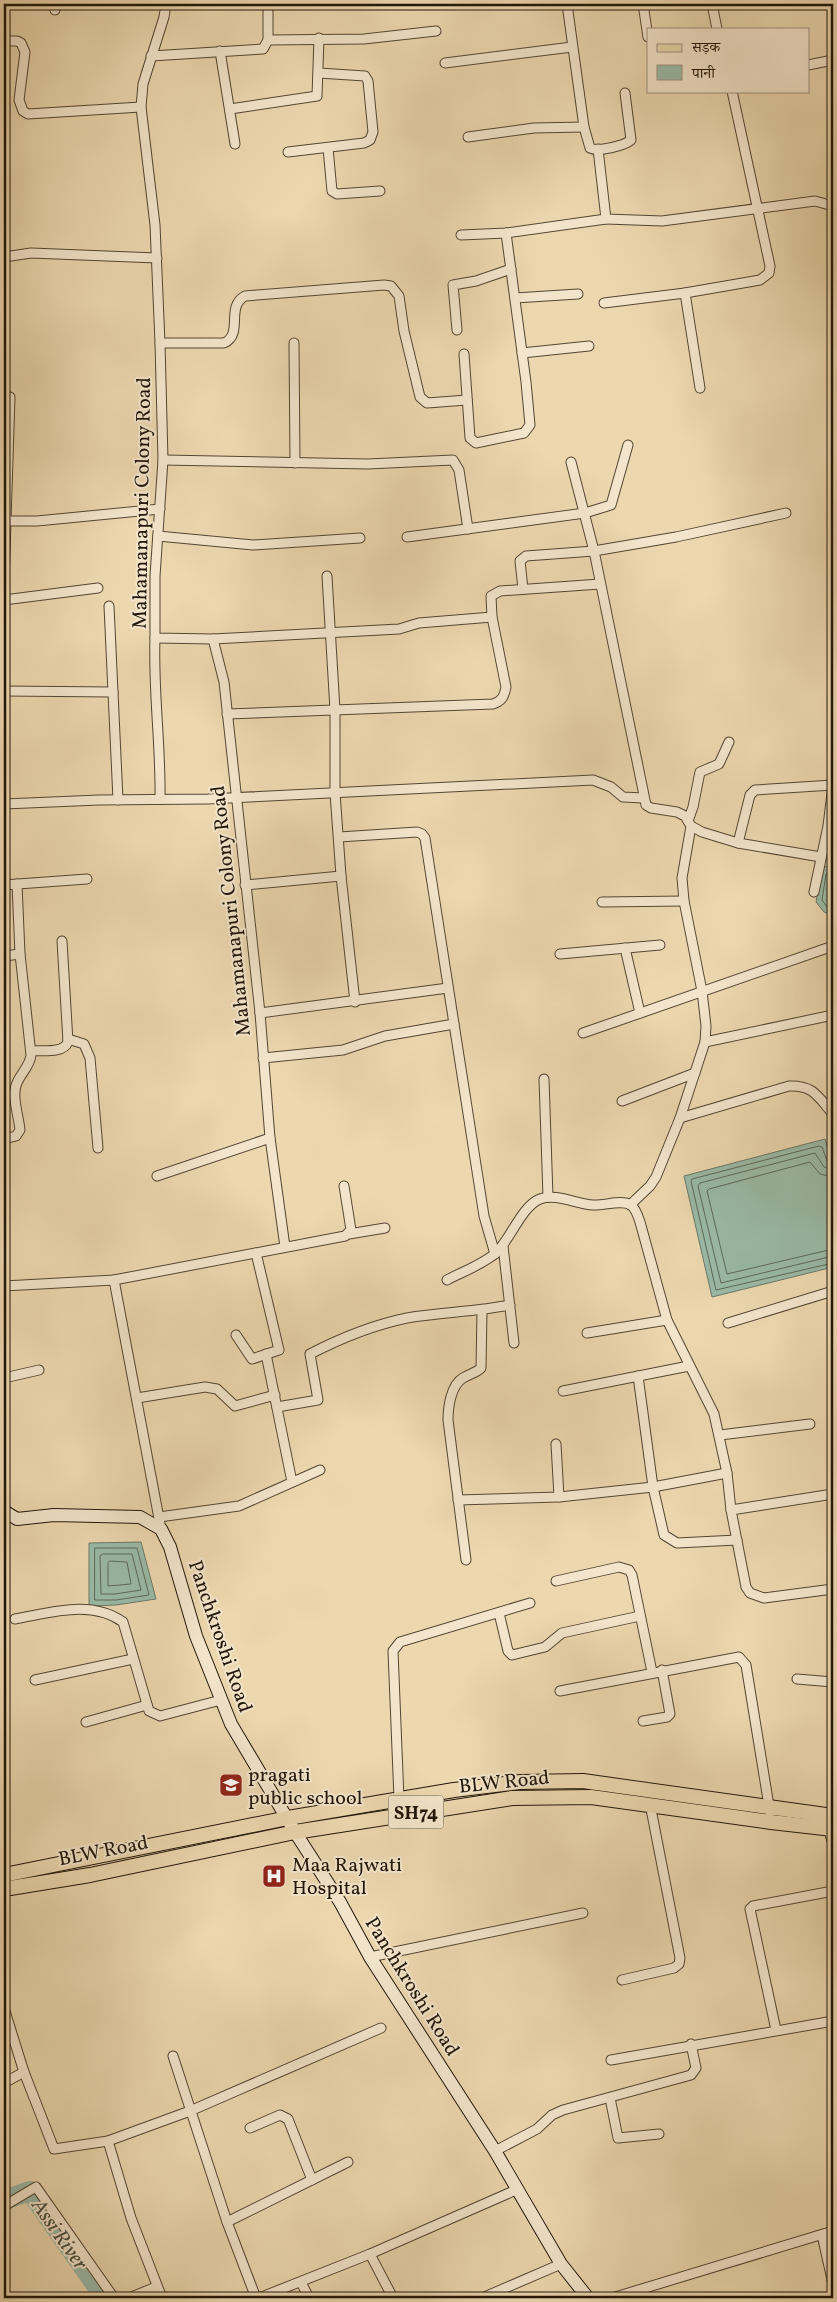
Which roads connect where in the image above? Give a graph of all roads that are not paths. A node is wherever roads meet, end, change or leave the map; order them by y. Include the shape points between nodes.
1 (166, 4) edge
2 (268, 4) edge
3 (567, 4) edge
4 (643, 4) edge
5 (712, 4) edge
6 (717, 28) edge
7 (436, 31) dead end
8 (647, 31) edge
9 (319, 38) junction
10 (268, 40) junction
11 (4, 42) edge
12 (572, 47) junction
13 (220, 51) junction
14 (151, 56) junction
15 (833, 60) edge
16 (445, 63) dead end
17 (810, 65) edge
18 (319, 73) junction
19 (732, 92) edge
20 (625, 93) dead end
21 (141, 107) junction
22 (230, 109) junction
23 (584, 127) junction
24 (468, 137) dead end
25 (236, 144) dead end
26 (328, 148) junction
27 (598, 149) junction
28 (288, 152) dead end
29 (380, 192) dead end
30 (831, 205) edge
31 (758, 208) junction
32 (606, 219) junction
33 (506, 232) junction
34 (461, 235) dead end
35 (4, 256) edge
36 (157, 258) junction
37 (511, 269) junction
38 (684, 293) junction
39 (578, 294) dead end
40 (515, 298) junction
41 (604, 303) dead end
42 (457, 330) dead end
43 (160, 343) junction
44 (294, 343) dead end
45 (588, 346) dead end
46 (522, 353) junction
47 (464, 354) dead end
48 (700, 388) dead end
49 (10, 397) dead end
50 (468, 400) junction
51 (628, 446) dead end
52 (162, 460) junction
53 (570, 462) dead end
54 (295, 463) junction
55 (160, 509) junction
56 (586, 513) junction
57 (786, 513) dead end
58 (5, 521) edge
59 (468, 529) junction
60 (158, 536) junction
61 (407, 537) dead end
62 (360, 538) dead end
63 (594, 551) junction
64 (326, 576) dead end
65 (4, 582) edge
66 (600, 584) junction
67 (98, 588) dead end
68 (523, 589) junction
69 (4, 600) edge
70 (109, 606) dead end
71 (492, 617) junction
72 (329, 633) junction
73 (155, 638) junction
74 (213, 639) junction
75 (4, 690) edge
76 (113, 692) junction
77 (335, 710) junction
78 (228, 714) junction
79 (729, 742) dead end
80 (833, 785) edge
81 (335, 793) junction
82 (235, 796) junction
83 (643, 798) junction
84 (160, 799) junction
85 (118, 800) junction
86 (4, 804) edge
87 (690, 823) junction
88 (831, 826) edge
89 (339, 837) junction
90 (738, 843) junction
91 (821, 857) junction
92 (341, 876) junction
93 (87, 879) dead end
94 (17, 884) junction
95 (245, 885) junction
96 (4, 886) edge
97 (814, 892) dead end
98 (684, 901) junction
99 (602, 902) dead end
100 (62, 941) dead end
101 (660, 945) dead end
102 (833, 946) edge
103 (625, 948) junction
104 (20, 954) junction
105 (560, 954) dead end
106 (4, 956) edge
107 (448, 988) junction
108 (702, 991) junction
109 (355, 1002) junction
110 (260, 1012) junction
111 (640, 1013) junction
112 (833, 1015) edge
113 (454, 1024) junction
114 (583, 1033) dead end
115 (68, 1039) junction
116 (705, 1042) junction
117 (31, 1051) junction
118 (263, 1058) junction
119 (695, 1073) junction
120 (544, 1079) dead end
121 (622, 1101) dead end
122 (833, 1114) edge
123 (680, 1118) junction
124 (270, 1138) junction
125 (4, 1139) edge
126 (98, 1148) dead end
127 (157, 1176) dead end
128 (344, 1186) dead end
129 (548, 1197) junction
130 (630, 1205) junction
131 (385, 1228) dead end
132 (349, 1234) junction
133 (503, 1246) junction
134 (285, 1247) junction
135 (256, 1253) junction
136 (495, 1254) junction
137 (114, 1280) junction
138 (447, 1280) dead end
139 (4, 1286) edge
140 (833, 1291) edge
141 (510, 1304) junction
142 (482, 1311) junction
143 (667, 1320) junction
144 (728, 1323) dead end
145 (587, 1333) dead end
146 (236, 1335) dead end
147 (514, 1343) dead end
148 (266, 1354) junction
149 (689, 1366) junction
150 (39, 1370) dead end
151 (638, 1376) junction
152 (4, 1378) edge
153 (563, 1391) dead end
154 (274, 1395) junction
155 (137, 1398) junction
156 (277, 1407) junction
157 (810, 1424) dead end
158 (720, 1435) junction
159 (556, 1444) dead end
160 (320, 1470) dead end
161 (727, 1473) junction
162 (292, 1482) junction
163 (653, 1487) junction
164 (833, 1494) edge
165 (559, 1497) junction
166 (458, 1500) junction
167 (731, 1510) junction
168 (4, 1511) edge
169 (160, 1523) junction
170 (737, 1540) junction
171 (466, 1560) dead end
172 (556, 1581) dead end
173 (833, 1589) edge
174 (530, 1603) dead end
175 (499, 1613) junction
176 (640, 1616) junction
177 (15, 1619) dead end
178 (133, 1659) junction
179 (662, 1670) junction
180 (652, 1672) junction
181 (796, 1679) dead end
182 (34, 1680) dead end
183 (833, 1682) edge
184 (560, 1691) dead end
185 (221, 1700) junction
186 (147, 1705) junction
187 (86, 1722) dead end
188 (643, 1722) dead end
189 (399, 1799) junction
190 (650, 1804) junction
191 (770, 1808) junction
192 (288, 1818) junction
193 (770, 1822) junction
194 (831, 1824) edge
195 (294, 1832) junction
196 (833, 1844) edge
197 (4, 1874) edge
198 (4, 1889) edge
199 (833, 1891) edge
200 (583, 1913) dead end
201 (370, 1957) junction
202 (622, 1980) dead end
203 (4, 2008) edge
204 (833, 2021) edge
205 (381, 2028) dead end
206 (776, 2030) junction
207 (691, 2044) junction
208 (173, 2056) dead end
209 (611, 2060) dead end
210 (24, 2072) junction
211 (4, 2083) edge
212 (610, 2098) junction
213 (190, 2111) junction
214 (250, 2128) dead end
215 (659, 2134) dead end
216 (108, 2140) junction
217 (495, 2151) junction
218 (348, 2162) dead end
219 (312, 2180) junction
220 (516, 2190) junction
221 (4, 2206) edge
222 (227, 2222) junction
223 (833, 2231) edge
224 (822, 2235) junction
225 (370, 2254) junction
226 (560, 2264) junction
227 (301, 2282) junction
228 (833, 2284) edge
229 (156, 2287) junction
230 (114, 2298) edge
231 (128, 2298) edge
232 (162, 2298) edge
233 (257, 2298) edge
234 (308, 2298) edge
235 (393, 2298) edge
236 (482, 2298) edge
237 (588, 2298) edge
238 (612, 2298) edge

1 - 14 street, Mahamanapuri Colony Road
2 - 10 street
3 - 12 street
4 - 8 street
5 - 6 street
7 - 9 street via 364,38
9 - 10 street
9 - 18 street
10 - 13 street via 263,49
11 - 21 street via 21,43 25,52 19,100 23,111 28,114
12 - 16 street
12 - 23 street
13 - 14 street
13 - 22 street
14 - 21 street, Mahamanapuri Colony Road
15 - 17 street
18 - 22 street via 317,96
18 - 26 street via 360,74 368,81 370,140
19 - 31 street
20 - 27 street via 631,140
21 - 36 street, Mahamanapuri Colony Road
22 - 25 street
23 - 24 street via 534,128
23 - 27 street via 590,148
26 - 28 street
26 - 29 street via 332,191 337,194
27 - 32 street
30 - 31 street via 815,201
31 - 32 street via 662,222
31 - 38 street via 770,266 766,277
32 - 33 street
33 - 34 street
33 - 37 street
35 - 36 street via 32,253
36 - 43 street, Mahamanapuri Colony Road
37 - 40 street
37 - 42 street via 453,285
38 - 41 street
38 - 48 street
39 - 40 street
40 - 46 street
43 - 50 street via 230,341 234,336 236,304 245,296 391,286 399,296 420,397 427,403
43 - 52 street, Mahamanapuri Colony Road
44 - 54 street
45 - 46 street
46 - 50 street via 530,425 524,433 472,442
47 - 50 street
49 - 58 street
51 - 56 street via 611,505
52 - 54 street
52 - 55 street, Mahamanapuri Colony Road
53 - 56 street
54 - 59 street via 453,460 459,470
55 - 58 street
55 - 60 street, Mahamanapuri Colony Road
56 - 59 street
56 - 63 street
57 - 63 street
58 - 65 street
59 - 61 street
60 - 62 street via 253,545
60 - 73 street, Mahamanapuri Colony Road
63 - 66 street
63 - 68 street via 522,558
64 - 72 street
66 - 68 street
66 - 83 street
67 - 69 street
68 - 71 street via 494,593 490,600
70 - 76 street
71 - 72 street via 418,623 399,629
71 - 77 street via 506,687 500,702
72 - 74 street
72 - 77 street
73 - 74 street, Mahamanapuri Colony Road
73 - 84 street
74 - 78 street, Mahamanapuri Colony Road
75 - 76 street
76 - 85 street
77 - 78 street
77 - 81 street
78 - 82 street, Mahamanapuri Colony Road
79 - 87 street via 719,764 700,772
80 - 88 street
80 - 90 street via 755,790 750,795
81 - 82 street
81 - 83 street via 593,780 611,787 623,797
81 - 89 street
82 - 84 street
82 - 95 street, Mahamanapuri Colony Road
83 - 87 street via 648,806 678,812
84 - 85 street
85 - 86 street
87 - 90 street via 702,832
87 - 98 street via 682,878
88 - 91 street
89 - 92 street
89 - 107 street via 422,834 425,838
90 - 91 street
91 - 97 street
92 - 95 street
92 - 109 street
93 - 94 street
94 - 96 street
94 - 104 street
95 - 110 street, Mahamanapuri Colony Road
98 - 99 street
98 - 108 street
100 - 115 street
101 - 103 street
102 - 108 street
103 - 105 street
103 - 111 street
104 - 106 street
104 - 117 street
107 - 109 street
107 - 113 street
108 - 111 street
108 - 116 street
109 - 110 street
110 - 118 street, Mahamanapuri Colony Road
111 - 114 street
112 - 116 street
113 - 118 street via 385,1036 343,1050
113 - 136 street via 484,1216
115 - 117 street via 67,1046 60,1049
115 - 126 street via 82,1042 88,1050
116 - 119 street
117 - 125 street via 29,1064 15,1089 20,1130 16,1136
118 - 124 street, Mahamanapuri Colony Road
119 - 121 street
119 - 123 street
120 - 129 street
122 - 123 street via 813,1090 803,1085 789,1086
123 - 130 street via 656,1177
124 - 127 street
124 - 134 street, Mahamanapuri Colony Road
128 - 132 street via 351,1227
129 - 130 street via 592,1205
129 - 133 street via 528,1208
130 - 143 street via 640,1222
131 - 132 street
132 - 134 street
133 - 136 street
133 - 141 street
134 - 135 street
135 - 137 street
135 - 148 street via 279,1350
136 - 138 street
137 - 139 street
137 - 155 street
140 - 144 street
141 - 142 street
141 - 147 street
142 - 156 street via 409,1318 344,1337 310,1354 318,1400
142 - 166 street via 481,1368 460,1380 448,1408
143 - 145 street
143 - 149 street
146 - 148 street via 252,1359
148 - 154 street
149 - 151 street
149 - 158 street via 714,1414
150 - 152 street
151 - 153 street
151 - 163 street
154 - 155 street via 235,1406 217,1389 204,1387
154 - 156 street
155 - 169 street
156 - 162 street
157 - 158 street
158 - 161 street
159 - 165 street
160 - 162 street
161 - 163 street
161 - 167 street
162 - 169 street via 239,1506
163 - 165 street
163 - 170 street via 664,1535 670,1541
164 - 167 street
165 - 166 street
166 - 171 street
167 - 170 street
168 - 169 street via 17,1519 54,1515 140,1517
169 - 185 street, Panchkroshi Road via 196,1636
170 - 173 street via 750,1593 764,1598
172 - 176 street via 625,1567 632,1575
174 - 175 street
175 - 176 street via 508,1651 512,1655 545,1647 562,1633
175 - 189 street via 400,1642 392,1651
176 - 180 street
177 - 178 street via 74,1609 108,1614 123,1622
178 - 182 street
178 - 186 street
179 - 180 street
179 - 188 street via 670,1714
179 - 191 street via 732,1657 743,1660
180 - 184 street
181 - 183 street
185 - 186 street via 160,1716 152,1714
185 - 192 street, Panchkroshi Road via 231,1724
186 - 187 street
189 - 191 main road, SH74 via 486,1785 551,1780 646,1789
189 - 192 main road, SH74
190 - 193 main road, BLW Road / SH74
190 - 195 main road, BLW Road / SH74 via 591,1797 512,1798
190 - 202 street via 680,1958 674,1968
191 - 193 street
191 - 194 main road, SH74
192 - 195 street, Panchkroshi Road
192 - 197 main road, SH74
193 - 194 main road, BLW Road / SH74
194 - 196 street
195 - 198 main road, BLW Road / SH74 via 90,1875
195 - 201 street, Panchkroshi Road via 340,1902
199 - 206 street via 750,1909
200 - 201 street
201 - 217 street, Panchkroshi Road
203 - 210 street
204 - 206 street
205 - 213 street
206 - 207 street
207 - 209 street
207 - 212 street via 696,2068 691,2075
208 - 213 street
210 - 211 street
210 - 216 street via 54,2149
212 - 215 street via 618,2138
212 - 217 street via 558,2112 537,2129
213 - 216 street
213 - 222 street
214 - 219 street via 280,2115 288,2119
216 - 229 street
217 - 220 street, Panchkroshi Road
218 - 219 street
219 - 222 street
220 - 225 street
220 - 226 street, Panchkroshi Road
221 - 230 street via 36,2187
222 - 233 street
223 - 224 street
224 - 228 street
224 - 238 street
225 - 227 street
225 - 235 street
226 - 236 street
226 - 237 street, Panchkroshi Road
227 - 233 street
227 - 234 street
229 - 231 street
229 - 232 street

